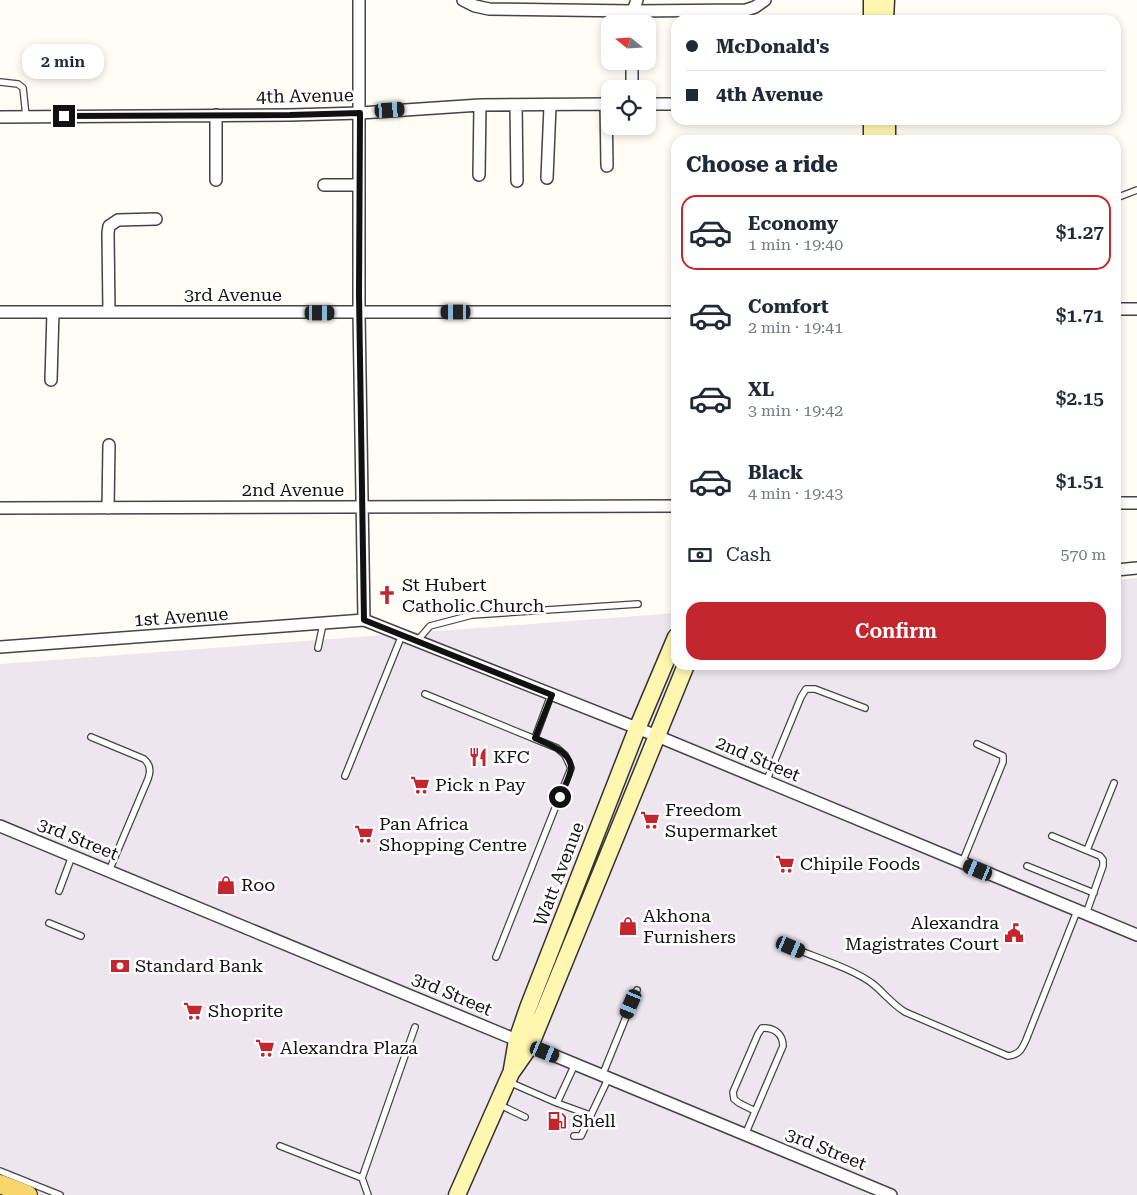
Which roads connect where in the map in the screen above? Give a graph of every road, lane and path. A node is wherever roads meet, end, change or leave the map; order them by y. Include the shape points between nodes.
1 (360, 0) edge
2 (463, 0) edge
3 (765, 0) edge
4 (872, 0) edge
5 (886, 0) edge
6 (521, 5) edge
7 (635, 6) edge
8 (872, 15) edge
9 (886, 15) edge
10 (0, 82) edge
11 (601, 104) edge
12 (656, 104) edge
13 (671, 104) edge
14 (480, 105) junction
15 (516, 105) junction
16 (550, 106) junction
17 (360, 113) junction
18 (216, 115) junction
19 (26, 116) junction
20 (0, 117) edge
21 (607, 135) edge
22 (606, 166) dead end
23 (478, 175) dead end
24 (547, 178) dead end
25 (216, 180) dead end
26 (517, 181) dead end
27 (324, 184) dead end
28 (359, 184) junction
29 (1137, 190) edge
30 (1121, 196) edge
31 (156, 219) dead end
32 (1121, 309) edge
33 (1137, 309) edge
34 (0, 312) edge
35 (53, 312) junction
36 (109, 312) junction
37 (671, 312) edge
38 (359, 313) junction
39 (51, 380) dead end
40 (109, 445) dead end
41 (1121, 503) edge
42 (1137, 503) edge
43 (671, 506) edge
44 (362, 507) junction
45 (0, 508) edge
46 (108, 508) junction
47 (1137, 568) edge
48 (1121, 570) edge
49 (638, 604) dead end
50 (364, 620) junction
51 (323, 624) junction
52 (402, 635) junction
53 (417, 641) junction
54 (0, 647) edge
55 (318, 648) dead end
56 (671, 649) edge
57 (684, 670) edge
58 (425, 694) dead end
59 (552, 695) junction
60 (865, 708) dead end
61 (637, 729) junction
62 (656, 736) junction
63 (91, 737) dead end
64 (535, 738) junction
65 (977, 744) dead end
66 (345, 776) dead end
67 (766, 782) junction
68 (1114, 783) dead end
69 (0, 826) edge
70 (1052, 836) dead end
71 (1087, 850) junction
72 (72, 856) junction
73 (962, 863) junction
74 (1027, 866) dead end
75 (109, 871) junction
76 (59, 892) dead end
77 (1094, 893) junction
78 (1082, 912) junction
79 (49, 922) dead end
80 (1137, 935) edge
81 (80, 936) dead end
82 (791, 947) dead end
83 (496, 957) dead end
84 (637, 990) dead end
85 (415, 1027) dead end
86 (524, 1043) junction
87 (574, 1064) junction
88 (605, 1077) junction
89 (509, 1078) junction
90 (557, 1103) junction
91 (498, 1104) junction
92 (755, 1111) junction
93 (590, 1115) junction
94 (525, 1117) dead end
95 (745, 1135) junction
96 (574, 1136) dead end
97 (280, 1146) dead end
98 (0, 1171) edge
99 (362, 1178) junction
100 (0, 1184) edge
101 (28, 1195) edge
102 (60, 1195) edge
103 (368, 1195) edge
104 (458, 1195) edge
105 (891, 1195) edge

1 - 17 street
2 - 6 street via 489,9
3 - 7 street via 746,10
4 - 8 street
5 - 9 street
6 - 7 street
10 - 19 lane via 18,84 23,88
11 - 16 street, 4th Avenue
12 - 13 street
14 - 15 street, 4th Avenue
14 - 17 street, 4th Avenue
14 - 23 street
15 - 16 street, 4th Avenue
15 - 26 street
16 - 24 street
17 - 18 street, 4th Avenue
17 - 28 street
18 - 19 street, 4th Avenue
18 - 25 street
19 - 20 street, 4th Avenue
21 - 22 street
27 - 28 street
28 - 38 street
29 - 30 lane
31 - 36 street via 118,220 109,226
32 - 33 street
34 - 35 street, 3rd Avenue
35 - 36 street, 3rd Avenue
35 - 39 street
36 - 38 street, 3rd Avenue
37 - 38 street, 3rd Avenue
38 - 44 street
40 - 46 street
41 - 42 street
43 - 44 street, 2nd Avenue
44 - 46 street, 2nd Avenue
44 - 50 street
45 - 46 street, 2nd Avenue
47 - 48 street
49 - 53 lane via 472,615 430,626
50 - 51 street, 1st Avenue
50 - 52 street, 2nd Street
51 - 54 street, 1st Avenue
51 - 55 lane
52 - 53 street, 2nd Street
52 - 66 lane
53 - 59 street, 2nd Street
56 - 61 street, Watt Avenue
57 - 62 street, Watt Avenue
58 - 64 lane
59 - 61 street, 2nd Street
59 - 64 lane
60 - 67 lane via 815,689 806,689
61 - 62 street, 2nd Street
61 - 86 street, Watt Avenue
62 - 67 street, 2nd Street
62 - 86 street, Watt Avenue
63 - 75 lane via 144,759 150,767 150,774
64 - 83 lane via 557,748 571,768
65 - 73 lane via 1003,756 1003,762
67 - 73 street, 2nd Street
68 - 71 lane
69 - 72 street, 3rd Street
70 - 71 lane
71 - 77 lane via 1103,860
72 - 75 street, 3rd Street
72 - 76 lane
73 - 78 street, 2nd Street
74 - 77 lane
75 - 86 street, 3rd Street
77 - 78 lane
78 - 80 street, 2nd Street
78 - 82 lane via 1026,1040 1015,1055 1008,1056 905,1012 854,973
79 - 81 lane
84 - 88 lane
85 - 99 lane
86 - 87 street, 3rd Street
86 - 89 street, Watt Avenue
87 - 88 street, 3rd Street
87 - 90 lane
88 - 93 lane
88 - 95 street, 3rd Street
89 - 90 lane
89 - 91 street, Watt Avenue
90 - 93 lane
91 - 94 lane
91 - 104 street, Watt Avenue
92 - 92 lane via 783,1046 779,1033 767,1028 762,1028 758,1034 734,1092 734,1099
92 - 95 lane
93 - 96 lane via 581,1136
95 - 105 street, 3rd Street
97 - 99 lane
98 - 102 lane
99 - 103 lane
100 - 101 main road

